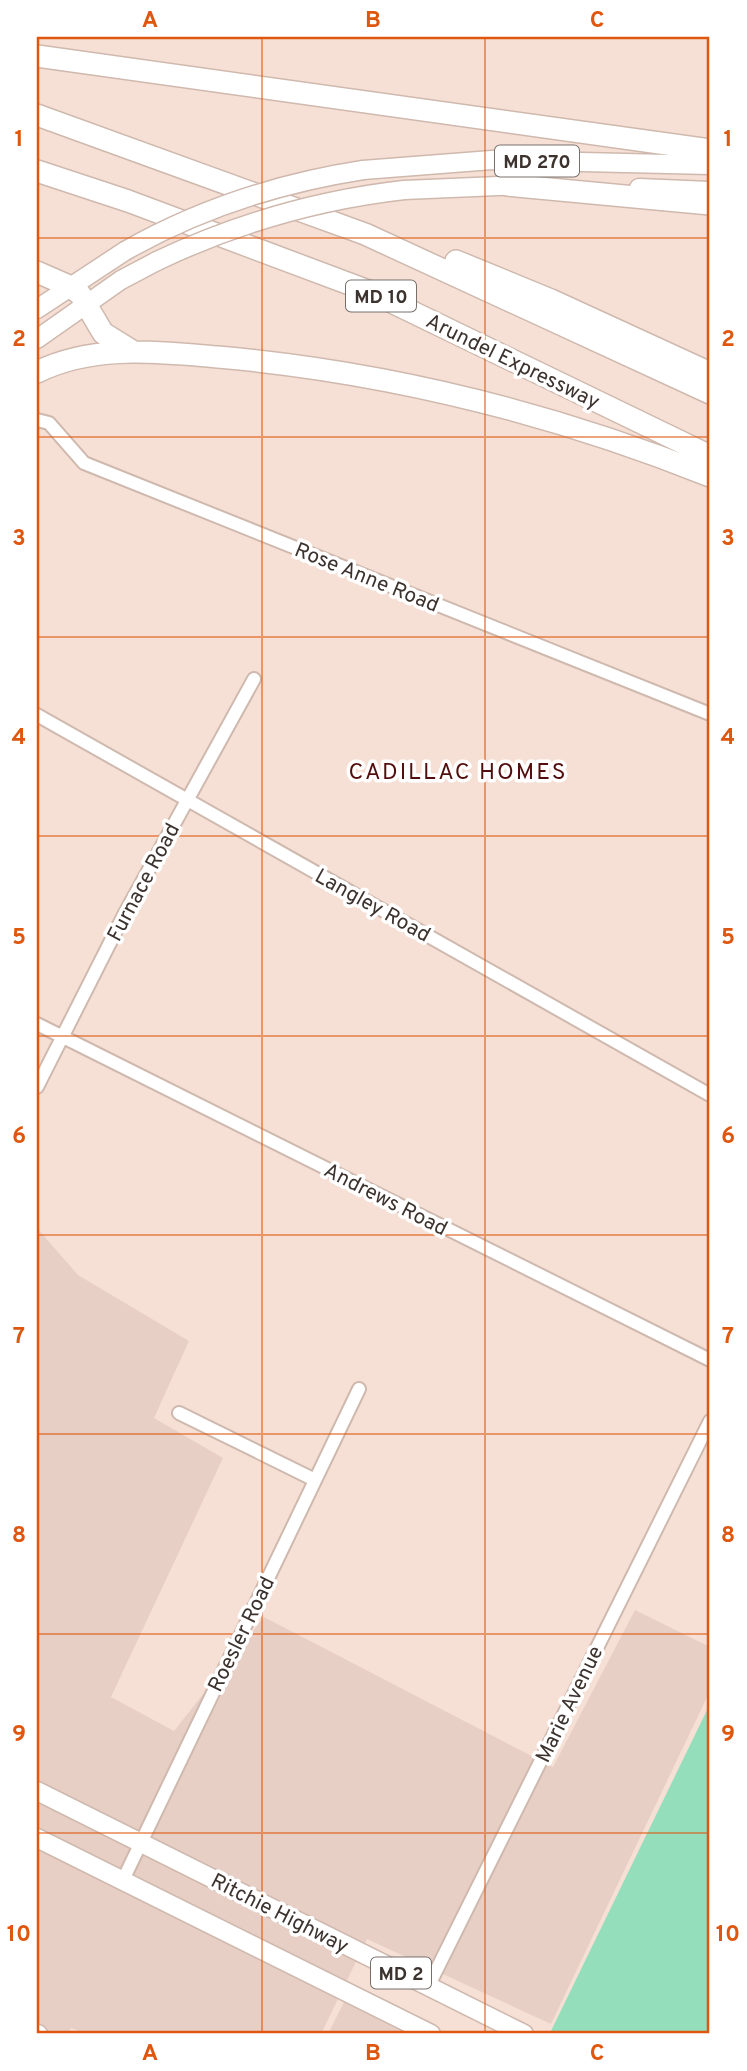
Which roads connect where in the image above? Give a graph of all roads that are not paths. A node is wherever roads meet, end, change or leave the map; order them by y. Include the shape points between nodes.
1 (37, 55) edge
2 (37, 115) edge
3 (710, 150) edge
4 (710, 164) edge
5 (37, 172) edge
6 (507, 185) junction
7 (710, 191) edge
8 (710, 204) edge
9 (365, 234) junction
10 (37, 272) edge
11 (69, 286) junction
12 (87, 304) junction
13 (37, 309) edge
14 (37, 339) edge
15 (132, 351) junction
16 (37, 372) edge
17 (710, 373) edge
18 (710, 393) edge
19 (37, 420) edge
20 (710, 456) edge
21 (710, 476) edge
22 (254, 679) dead end
23 (37, 715) edge
24 (710, 715) edge
25 (187, 800) junction
26 (37, 1024) edge
27 (63, 1037) junction
28 (37, 1087) edge
29 (710, 1096) edge
30 (710, 1360) edge
31 (359, 1390) dead end
32 (179, 1413) dead end
33 (710, 1421) edge
34 (315, 1480) junction
35 (37, 1791) edge
36 (37, 1838) edge
37 (141, 1843) junction
38 (122, 1880) junction
39 (428, 1987) junction
40 (431, 2034) edge
41 (524, 2034) edge

1 - 3 highway
2 - 9 highway, MD 10
4 - 11 main road, MD 270, bridge via 492,160 313,178 232,202 125,251
5 - 20 highway, Arundel Expressway / MD 10 via 371,292
6 - 7 main road, MD 270
6 - 8 highway
6 - 12 main road, MD 270, bridge via 404,190 285,211 238,225 157,261
9 - 17 highway via 411,242
9 - 18 highway, MD 10
10 - 11 highway
11 - 12 highway
11 - 13 main road, MD 270
12 - 14 main road, MD 270
12 - 15 highway via 103,333
15 - 16 highway via 68,358
15 - 21 highway via 286,363 465,396 557,422
19 - 24 street, Rose Anne Road via 49,423 85,463
22 - 25 street, Furnace Road
23 - 25 street, Langley Road
25 - 27 street, Furnace Road
25 - 29 street, Langley Road
26 - 27 street, Andrews Road
27 - 28 street, Furnace Road
27 - 30 street, Andrews Road
31 - 34 street, Roesler Road
32 - 34 street
33 - 39 street, Marie Avenue
34 - 37 street, Roesler Road
35 - 37 main road, Ritchie Highway / MD 2
36 - 38 main road, Ritchie Highway / MD 2
37 - 38 street, Roesler Road
37 - 39 main road, Ritchie Highway / MD 2
38 - 40 main road, Ritchie Highway / MD 2
39 - 41 main road, Ritchie Highway / MD 2

